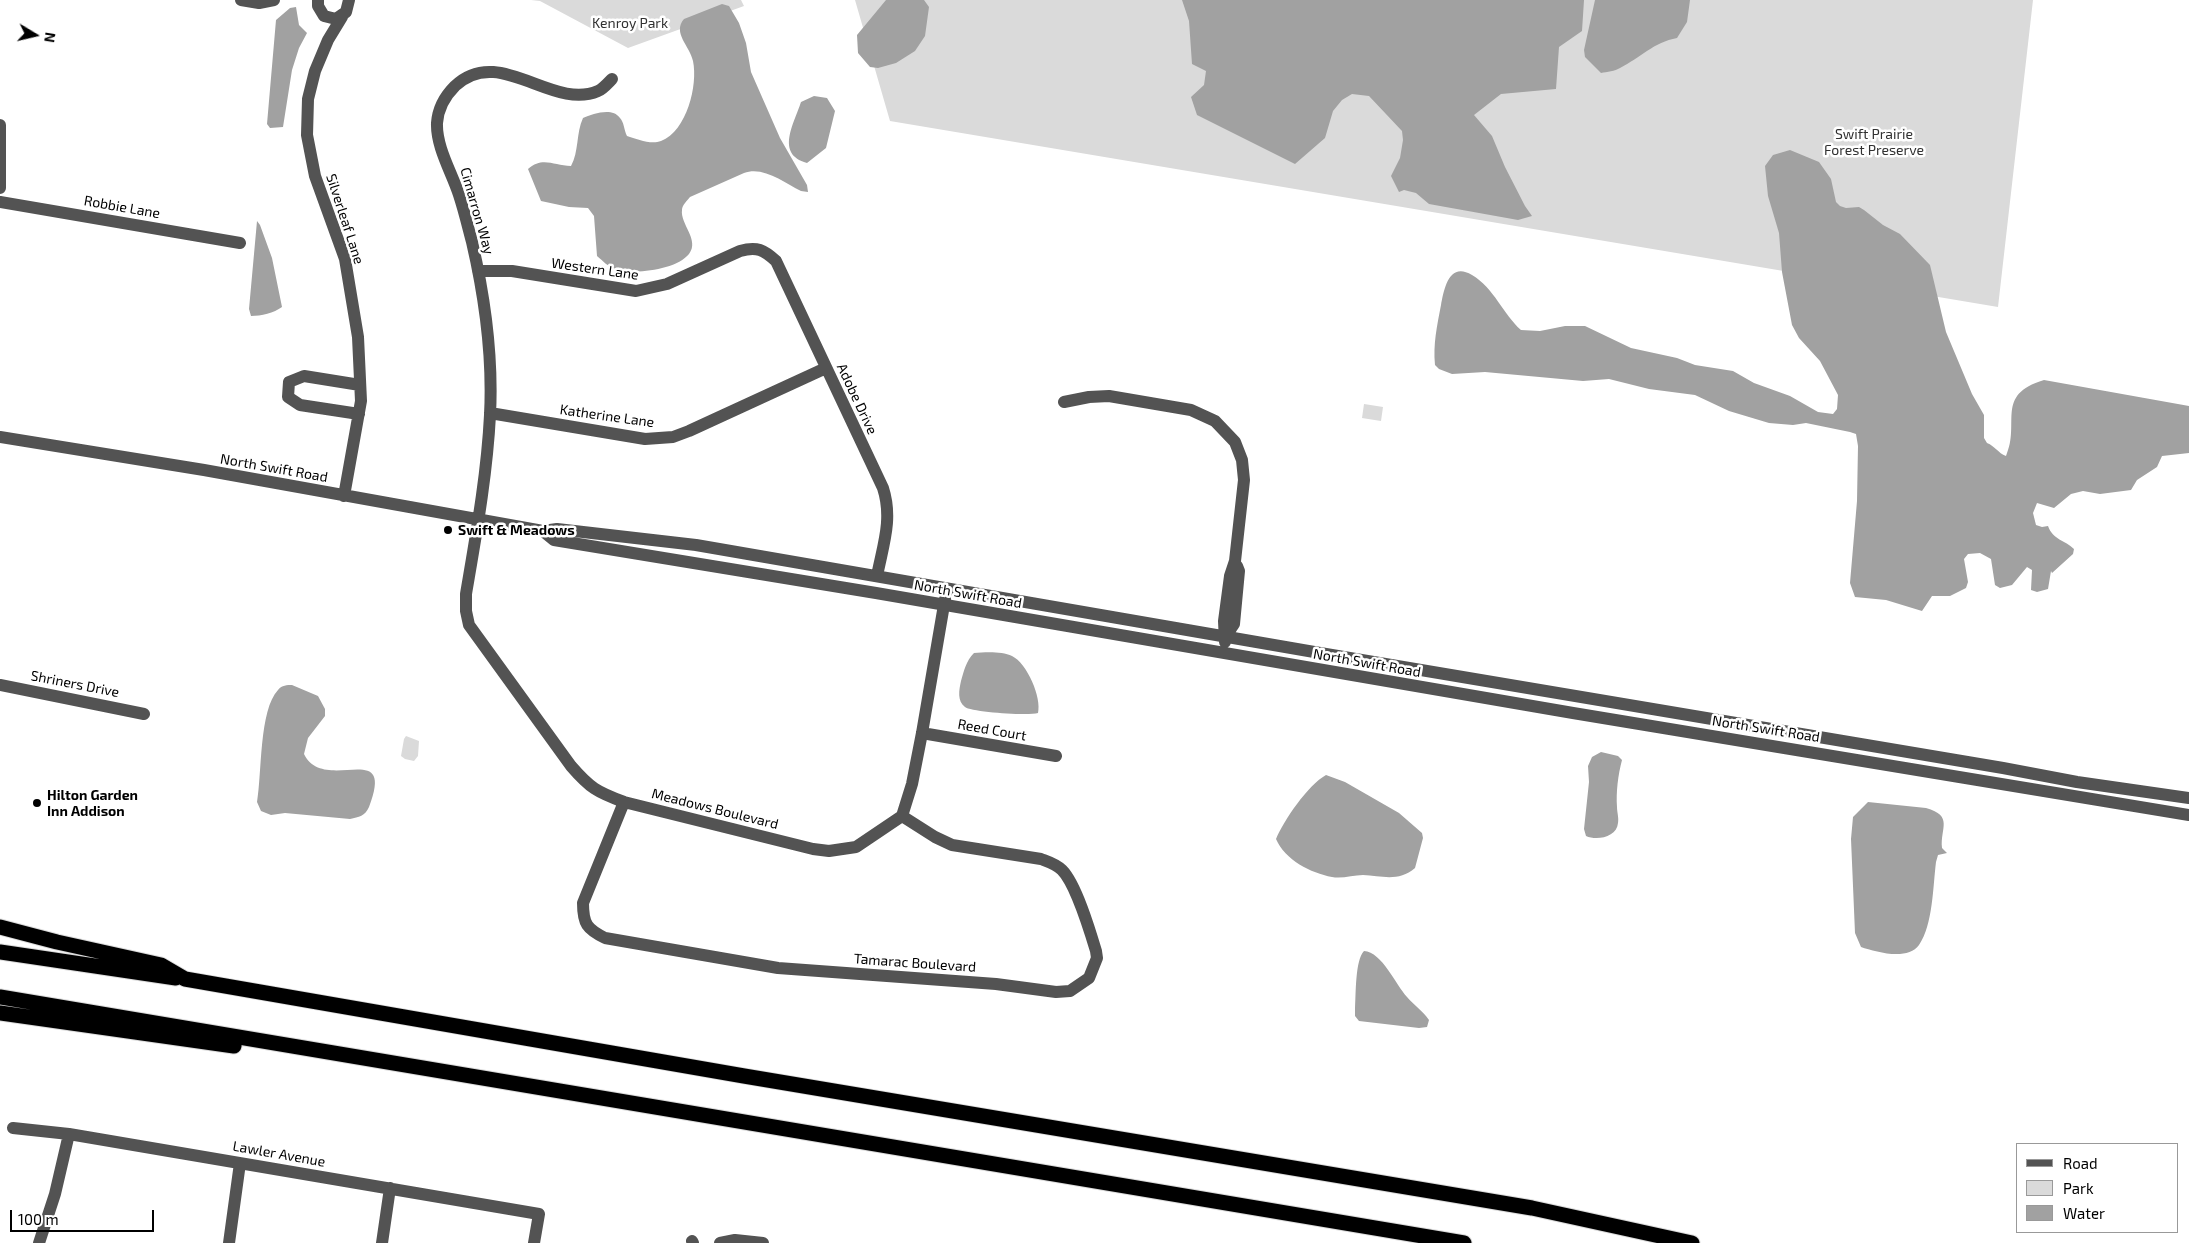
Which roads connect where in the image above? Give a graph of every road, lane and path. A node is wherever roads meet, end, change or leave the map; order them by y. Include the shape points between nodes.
1 (241, 0) edge
2 (274, 0) edge
3 (318, 0) edge
4 (349, 0) edge
5 (342, 17) junction
6 (612, 79) dead end
7 (0, 125) edge
8 (0, 188) edge
9 (0, 202) edge
10 (240, 243) dead end
11 (759, 248) joint
12 (478, 271) junction
13 (826, 368) junction
14 (360, 385) junction
15 (1064, 402) dead end
16 (490, 413) junction
17 (358, 414) junction
18 (0, 437) edge
19 (344, 496) junction
20 (478, 519) junction
21 (543, 531) junction
22 (877, 576) junction
23 (946, 588) junction
24 (944, 606) junction
25 (1226, 636) junction
26 (1224, 653) junction
27 (0, 685) edge
28 (144, 714) dead end
29 (922, 733) junction
30 (1056, 756) dead end
31 (2189, 798) edge
32 (624, 802) junction
33 (2189, 815) edge
34 (902, 816) junction
35 (0, 928) edge
36 (0, 952) edge
37 (185, 979) junction
38 (0, 997) edge
39 (0, 1013) edge
40 (440, 1070) junction
41 (13, 1128) dead end
42 (69, 1134) junction
43 (240, 1163) junction
44 (390, 1188) junction
45 (1370, 1228) junction
46 (39, 1243) edge
47 (229, 1243) edge
48 (382, 1243) edge
49 (534, 1243) edge
50 (720, 1243) edge
51 (763, 1243) edge
52 (1433, 1243) edge
53 (1464, 1243) edge
54 (1692, 1243) edge

1 - 2 street via 259,3
3 - 5 street via 324,16 330,19
4 - 5 street, Silverleaf Lane
5 - 14 street, Silverleaf Lane via 315,71 308,99 307,135 315,176 344,259 358,337
6 - 12 street, Cimarron Way via 600,91 576,95 558,92 523,78 491,72 464,80 450,91 440,107 438,130 460,197
7 - 8 street
9 - 10 street, Robbie Lane
11 - 12 street, Western Lane via 740,251 667,284 636,291 512,271
11 - 13 street, Adobe Drive via 776,261
12 - 16 street, Cimarron Way via 487,335
13 - 16 street, Katherine Lane via 689,431 660,439
13 - 22 street, Adobe Drive via 888,504
14 - 17 street, Silverleaf Lane
14 - 17 street via 304,376 289,382 288,398 300,405
15 - 25 street via 1109,396 1191,410 1219,424 1235,442 1244,470 1235,561 1224,621
16 - 20 street, Cimarron Way
17 - 19 street, Silverleaf Lane
18 - 19 street, North Swift Road
19 - 20 street, North Swift Road
20 - 21 street, North Swift Road
20 - 32 street, Meadows Boulevard via 466,594 469,625 587,784 599,793
21 - 22 street, North Swift Road via 557,529 696,545
21 - 24 street, North Swift Road via 554,540
22 - 23 street, North Swift Road
23 - 24 street
23 - 25 street, North Swift Road
24 - 26 street, North Swift Road
24 - 29 street
25 - 26 street
25 - 31 street, North Swift Road via 2077,782
26 - 33 street, North Swift Road
27 - 28 street, Shriners Drive
29 - 30 street, Reed Court
29 - 34 street
32 - 34 street, Meadows Boulevard via 829,851 856,847
32 - 34 street, Tamarac Boulevard via 583,903 583,916 590,930 604,938 778,968 996,984 1056,992 1070,990 1089,978 1097,958 1096,951 1063,871 1041,860 944,842
35 - 37 highway via 161,965
36 - 37 highway
37 - 54 highway via 1532,1208
38 - 40 highway
39 - 40 highway via 381,1066
40 - 45 highway
41 - 42 street, Lawler Avenue
42 - 43 street, Lawler Avenue
42 - 46 street
43 - 44 street, Lawler Avenue
43 - 47 street
44 - 48 street
44 - 49 street, Lawler Avenue via 538,1214
45 - 52 highway
45 - 53 highway
50 - 51 street via 735,1240

